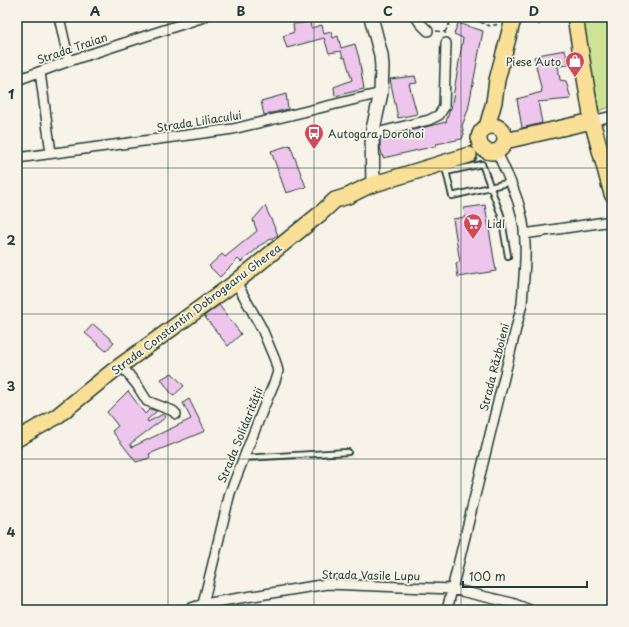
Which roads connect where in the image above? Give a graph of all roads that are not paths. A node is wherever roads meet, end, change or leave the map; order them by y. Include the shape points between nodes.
1 (59, 17) edge
2 (204, 17) edge
3 (371, 17) edge
4 (416, 17) edge
5 (575, 17) edge
6 (513, 20) edge
7 (428, 31) road end
8 (446, 43) road end
9 (69, 61) junction
10 (40, 72) junction
11 (17, 80) edge
12 (381, 93) junction
13 (612, 116) edge
14 (592, 121) junction
15 (372, 134) junction
16 (492, 139) junction
17 (52, 153) junction
18 (17, 158) edge
19 (445, 168) junction
20 (511, 182) junction
21 (372, 185) junction
22 (491, 188) junction
23 (612, 194) edge
24 (612, 221) edge
25 (524, 234) junction
26 (508, 256) dead end
27 (236, 282) junction
28 (121, 365) junction
29 (176, 414) dead end
30 (17, 439) edge
31 (348, 452) dead end
32 (243, 458) junction
33 (452, 589) junction
34 (203, 604) junction
35 (186, 610) edge
36 (447, 610) edge
37 (530, 610) edge

1 - 9 street
2 - 9 street, Strada Traian
3 - 12 street via 382,67
4 - 7 street
5 - 14 main road
6 - 16 main road via 497,80
8 - 15 street via 444,107 439,115 429,120
9 - 10 street, Strada Traian
10 - 11 street, Strada Traian
10 - 17 street
12 - 15 street
12 - 17 street, Strada Liliacului via 234,129
13 - 14 street
14 - 16 main road, Strada Constantin Dobrogeanu Gherea
14 - 23 main road
15 - 21 street
16 - 19 main road, Strada Constantin Dobrogeanu Gherea
16 - 20 street, Strada Războieni
17 - 18 street, Strada Liliacului
19 - 21 main road, Strada Constantin Dobrogeanu Gherea
19 - 22 lane via 482,164
19 - 22 lane via 452,196
20 - 22 lane
20 - 25 street, Strada Războieni via 520,209
21 - 27 main road, Strada Constantin Dobrogeanu Gherea via 335,200
22 - 26 lane via 501,215
24 - 25 street
25 - 33 street, Strada Războieni via 526,259 522,304
27 - 28 main road, Strada Constantin Dobrogeanu Gherea
27 - 32 street, Strada Solidarității via 262,329 278,371
28 - 29 street via 147,400
28 - 30 main road, Strada Constantin Dobrogeanu Gherea via 56,417
31 - 32 lane
32 - 34 street, Strada Solidarității via 230,493
33 - 34 street, Strada Vasile Lupu via 327,584
33 - 36 street, Strada Războieni
33 - 37 street, Strada Vasile Lupu via 512,603
34 - 35 street, Strada Vasile Lupu

